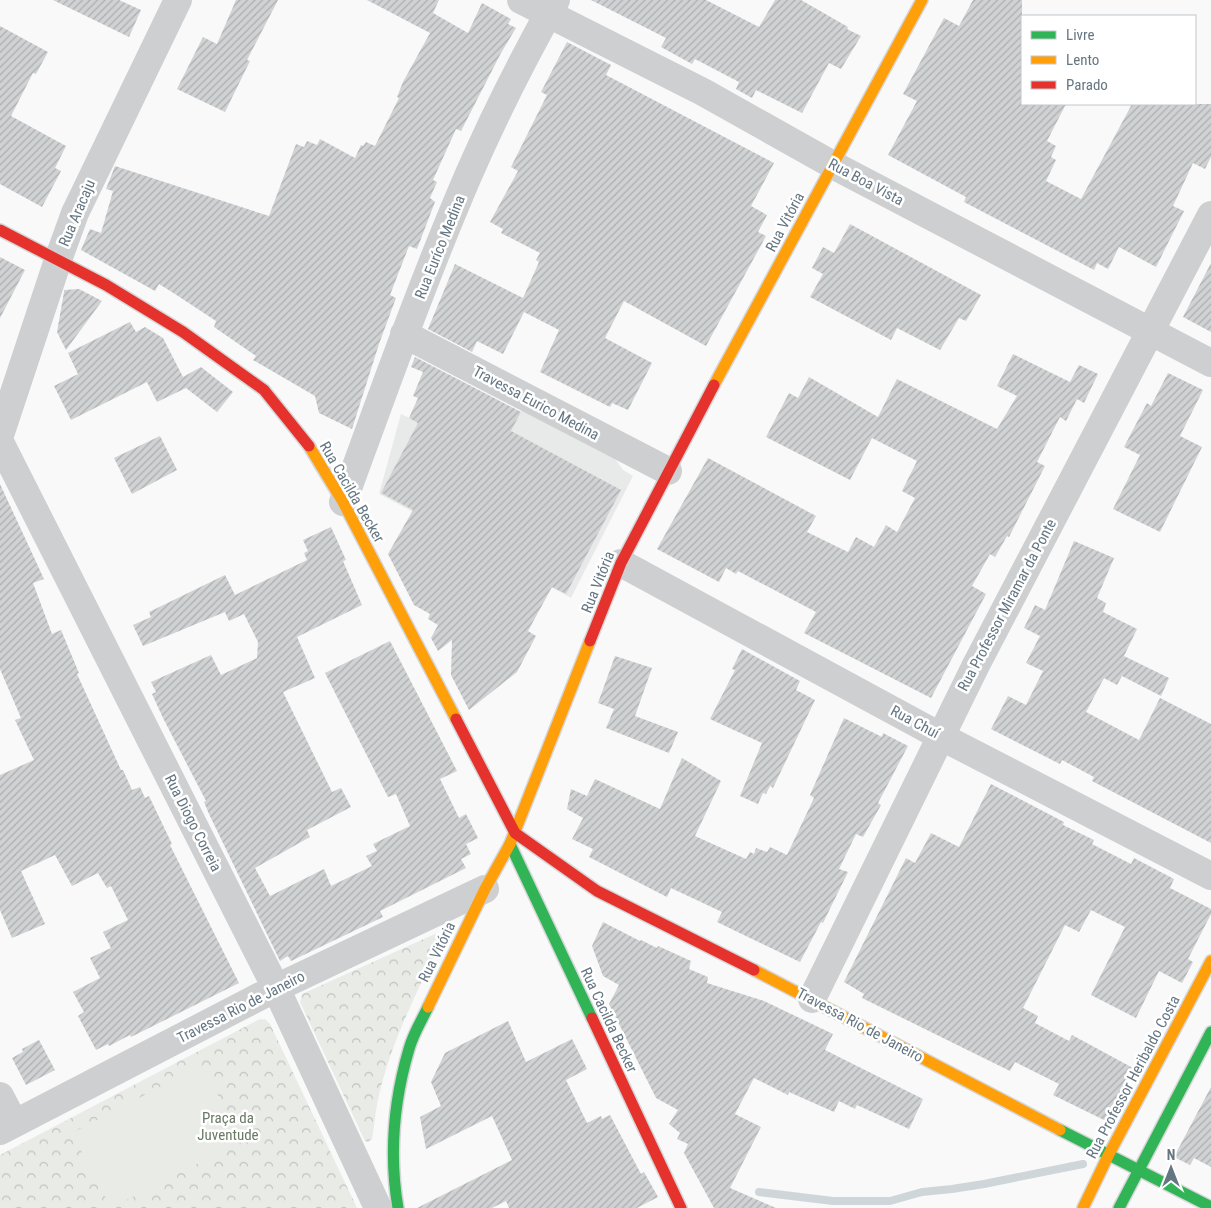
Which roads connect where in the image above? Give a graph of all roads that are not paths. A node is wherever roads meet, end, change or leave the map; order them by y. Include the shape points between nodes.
1 (178, 0) edge
2 (521, 0) edge
3 (922, 0) edge
4 (552, 7) edge
5 (833, 165) junction
6 (1211, 216) edge
7 (0, 230) edge
8 (58, 260) junction
9 (1151, 332) junction
10 (404, 334) junction
11 (1211, 363) edge
12 (0, 435) edge
13 (0, 442) edge
14 (668, 471) junction
15 (343, 502) junction
16 (622, 563) junction
17 (940, 736) junction
18 (512, 839) junction
19 (1211, 876) edge
20 (485, 889) junction
21 (1211, 961) edge
22 (276, 988) junction
23 (812, 999) junction
24 (1211, 1032) edge
25 (0, 1096) edge
26 (7, 1127) edge
27 (1108, 1156) junction
28 (1138, 1170) junction
29 (1211, 1207) edge
30 (378, 1208) edge
31 (398, 1208) edge
32 (681, 1208) edge
33 (1083, 1208) edge
34 (1119, 1208) edge

1 - 8 street, Rua Aracaju via 75,213
2 - 4 street, Rua Boa Vista
3 - 5 main road, Rua Vitória
4 - 5 street, Rua Boa Vista
4 - 10 street, Rua Euríco Medina via 468,176
5 - 9 street, Rua Boa Vista
5 - 14 main road, Rua Vitória
6 - 9 street, Rua Professor Miramar da Ponte
7 - 8 main road
8 - 12 street, Rua Aracaju
8 - 15 main road, Rua Cacilda Becker via 183,332 264,390 311,448
9 - 11 street, Rua Boa Vista
9 - 17 street, Rua Professor Miramar da Ponte
10 - 14 street, Travessa Eurico Medina
10 - 15 street, Rua Euríco Medina
13 - 22 street, Rua Diogo Correia
14 - 16 main road, Rua Vitória
15 - 18 main road, Rua Cacilda Becker
16 - 17 street, Rua Chuí
16 - 18 main road, Rua Vitória
17 - 19 street, Rua Chuí
17 - 23 street, Rua Professor Miramar da Ponte
18 - 20 main road, Rua Vitória
18 - 23 main road, Travessa Rio de Janeiro via 597,891
18 - 32 main road, Rua Cacilda Becker
20 - 22 street, Travessa Rio de Janeiro
20 - 31 main road, Rua Vitória via 409,1047 394,1122 394,1185
21 - 27 main road, Rua Professor Heribaldo Costa
22 - 26 street, Travessa Rio de Janeiro
22 - 30 street, Rua Diogo Correia
23 - 27 main road, Travessa Rio de Janeiro
24 - 28 main road
25 - 26 street
27 - 28 main road, Travessa Rio de Janeiro
27 - 33 main road, Rua Professor Heribaldo Costa
28 - 29 main road, Travessa Rio de Janeiro
28 - 34 main road

